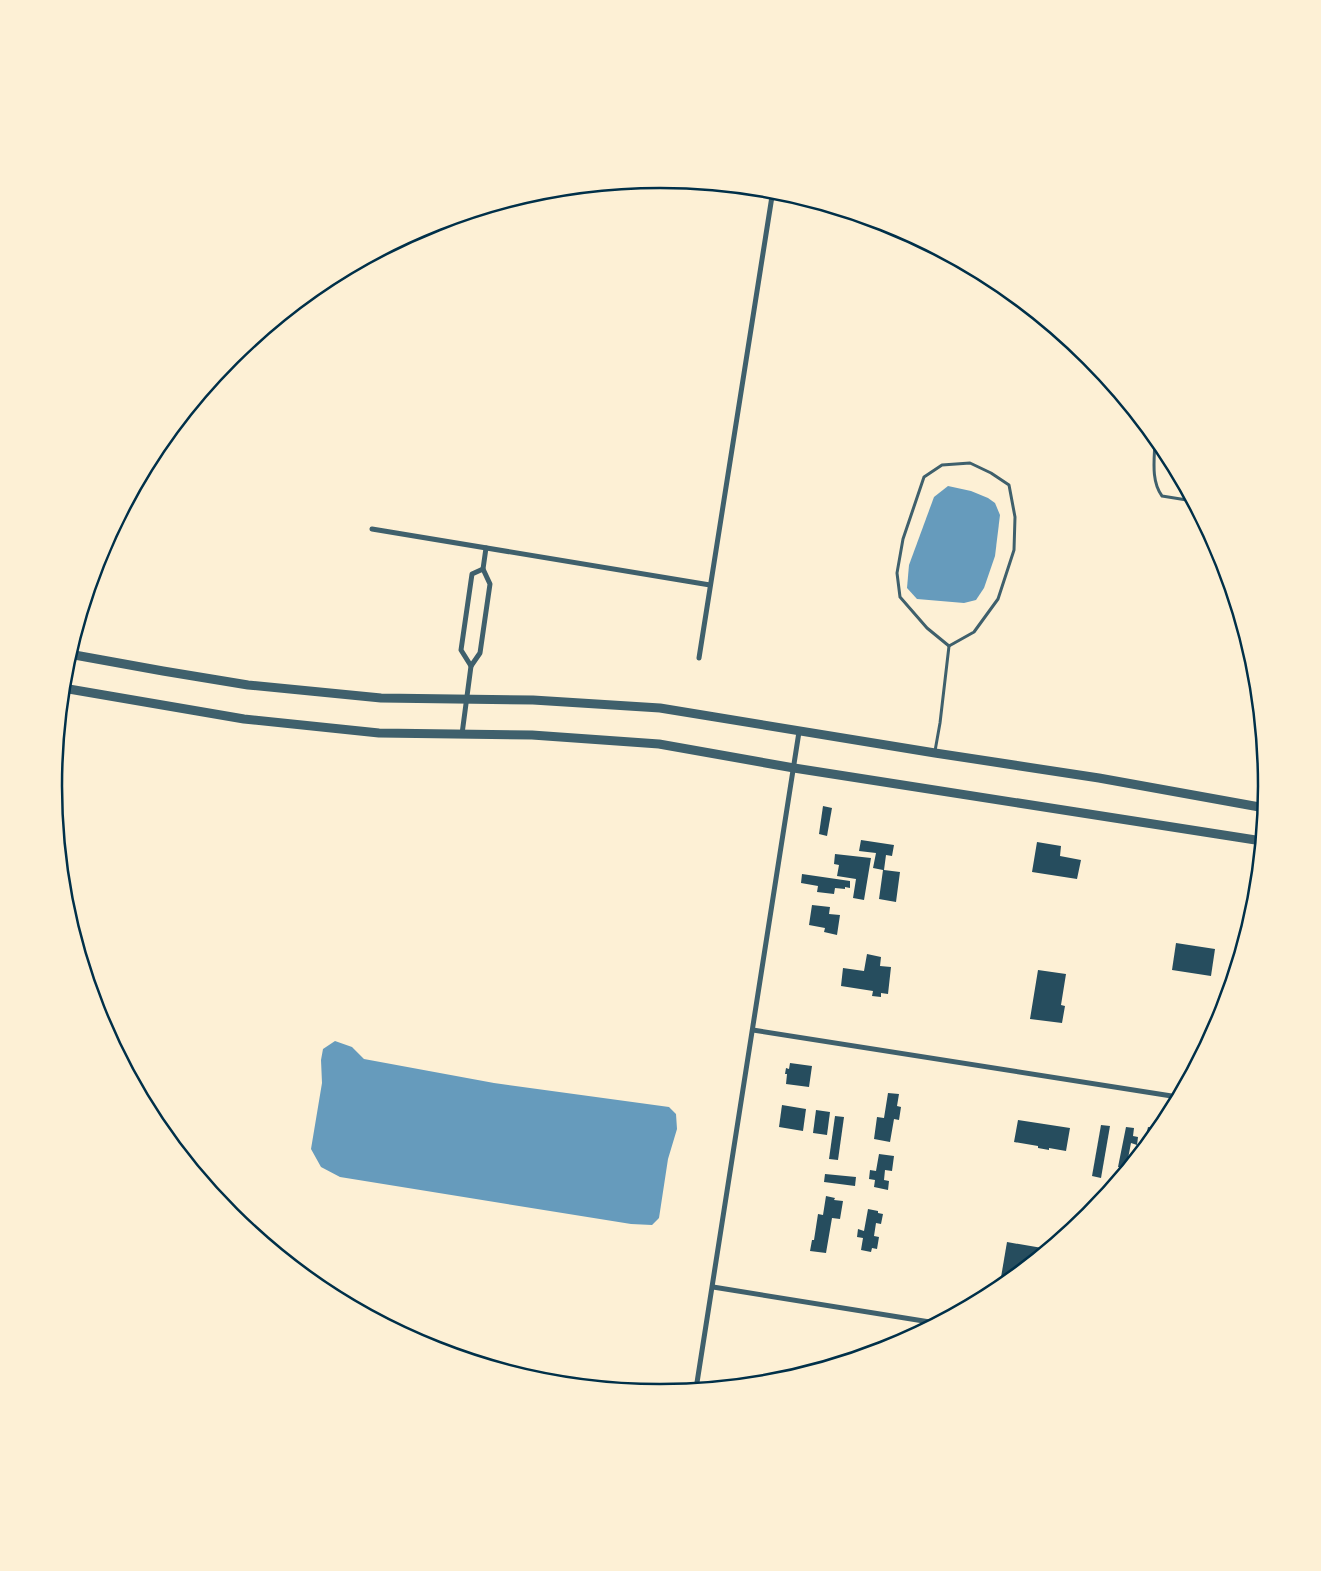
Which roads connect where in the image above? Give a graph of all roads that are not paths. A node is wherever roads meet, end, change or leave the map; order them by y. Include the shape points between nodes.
1 (772, 198) edge
2 (1155, 449) edge
3 (1185, 500) edge
4 (372, 529) dead end
5 (486, 548) junction
6 (483, 569) junction
7 (710, 584) junction
8 (949, 646) junction
9 (77, 655) edge
10 (699, 658) dead end
11 (470, 666) junction
12 (71, 689) edge
13 (467, 699) junction
14 (799, 732) junction
15 (462, 734) junction
16 (935, 753) junction
17 (794, 768) junction
18 (1257, 807) edge
19 (1255, 840) edge
20 (753, 1030) junction
21 (1171, 1096) edge
22 (713, 1287) junction
23 (926, 1321) edge
24 (697, 1382) edge

1 - 7 street
2 - 3 lane via 1157,489 1162,496
4 - 5 street
5 - 6 street
5 - 7 street
6 - 11 street via 490,584 480,653
6 - 11 street via 472,574 461,650
7 - 10 street
8 - 8 lane via 974,632 998,599 1014,550 1015,517 1009,485 970,463 942,466 924,477 903,538 896,573 900,597 927,628
8 - 16 lane
9 - 13 street via 248,685 381,698
11 - 13 street
12 - 15 street via 244,719 379,733
13 - 14 street via 660,708
13 - 15 street
14 - 16 street
14 - 17 street
15 - 17 street via 659,744
16 - 18 street
17 - 19 street
17 - 20 street
20 - 21 street
20 - 22 street
22 - 23 street
22 - 24 street

